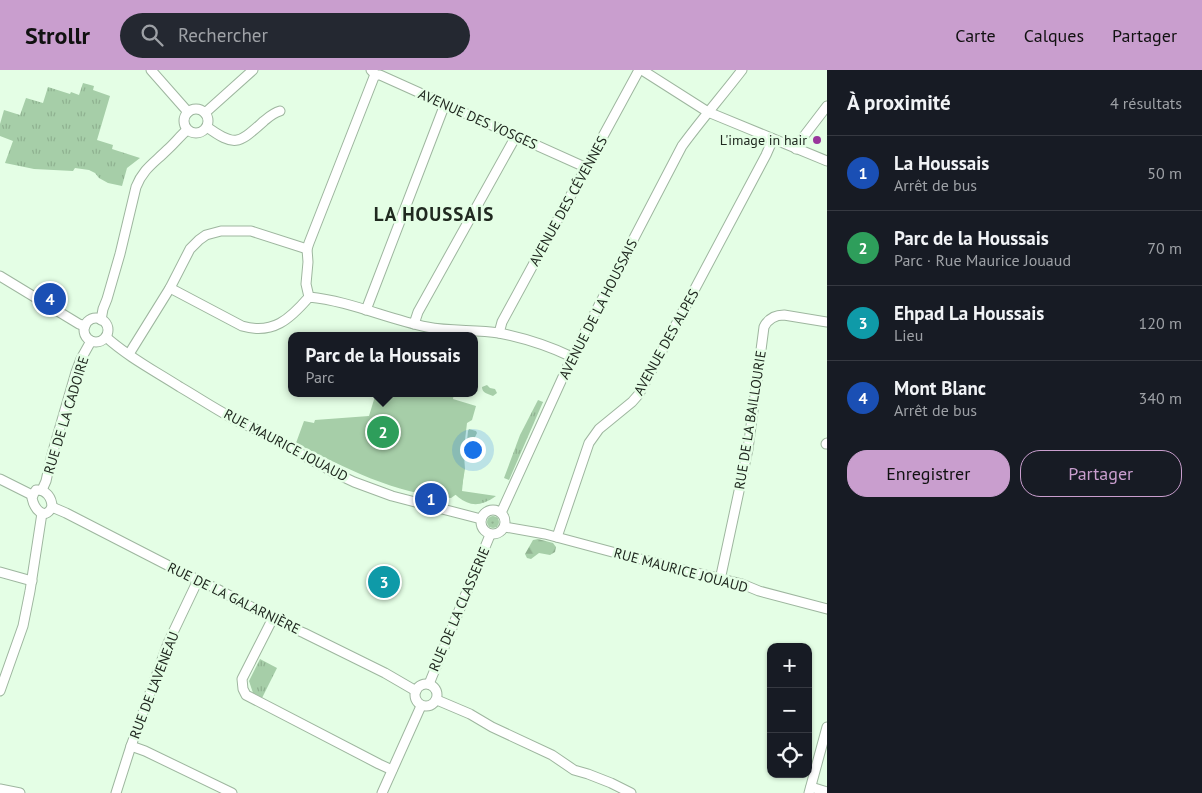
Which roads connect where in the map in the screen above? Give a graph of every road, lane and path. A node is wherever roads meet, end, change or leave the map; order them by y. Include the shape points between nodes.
1 (151, 70) edge
2 (253, 70) edge
3 (641, 70) edge
4 (742, 70) edge
5 (374, 72) edge
6 (445, 104) junction
7 (827, 106) edge
8 (280, 111) dead end
9 (188, 112) junction
10 (708, 112) junction
11 (205, 113) junction
12 (207, 128) junction
13 (187, 130) junction
14 (516, 136) junction
15 (773, 140) junction
16 (796, 149) junction
17 (827, 161) edge
18 (587, 168) junction
19 (307, 250) junction
20 (0, 276) edge
21 (170, 288) junction
22 (309, 297) junction
23 (366, 310) junction
24 (101, 320) junction
25 (827, 322) edge
26 (414, 324) junction
27 (85, 326) junction
28 (498, 333) junction
29 (106, 337) junction
30 (91, 341) junction
31 (129, 354) junction
32 (572, 357) junction
33 (0, 479) edge
34 (42, 490) junction
35 (32, 495) junction
36 (52, 507) junction
37 (500, 512) junction
38 (42, 513) junction
39 (481, 519) junction
40 (505, 527) junction
41 (490, 535) junction
42 (556, 537) junction
43 (0, 572) edge
44 (198, 580) junction
45 (720, 580) junction
46 (32, 581) junction
47 (827, 609) edge
48 (273, 618) junction
49 (429, 684) junction
50 (0, 691) edge
51 (416, 691) junction
52 (436, 700) junction
53 (421, 706) junction
54 (827, 726) edge
55 (825, 742) edge
56 (131, 746) junction
57 (392, 770) junction
58 (0, 789) edge
59 (810, 790) edge
60 (827, 792) edge
61 (20, 793) edge
62 (116, 793) edge
63 (232, 793) edge
64 (382, 793) edge
65 (630, 793) edge

1 - 9 street
2 - 11 street
3 - 10 street
3 - 18 street, AVENUE DES CÉVENNES
4 - 10 street, AVENUE DE LA HOUSSAIS
5 - 6 street, AVENUE DES VOSGES
5 - 19 street
6 - 14 street, AVENUE DES VOSGES
6 - 23 street
7 - 16 street
8 - 12 street via 274,112 238,141 227,140
9 - 11 street via 197,109
9 - 13 street via 184,121
10 - 15 street
10 - 32 street, AVENUE DE LA HOUSSAIS via 682,146
11 - 12 street
12 - 13 street via 198,133
13 - 24 street via 140,177
14 - 18 street, AVENUE DES VOSGES
14 - 26 street
15 - 16 street
15 - 42 street, AVENUE DES ALPES via 639,394 599,429 589,443
16 - 17 street
18 - 28 street, AVENUE DES CÉVENNES
19 - 21 street via 251,231 213,232 190,249
19 - 22 street
20 - 27 street
21 - 22 street via 242,326 259,329 282,323
21 - 31 street
22 - 23 street
23 - 26 street
24 - 27 street via 90,320
24 - 29 street via 108,327
25 - 45 street, RUE DE LA BAILLOURIE via 777,316 764,328 748,449
26 - 28 street
27 - 30 street via 85,335
28 - 32 street via 554,348
29 - 30 street via 99,342
29 - 31 street, RUE MAURICE JOUAUD
30 - 34 street, RUE DE LA CADOIRE via 76,372
31 - 39 street, RUE MAURICE JOUAUD via 245,425 354,482 392,496
32 - 37 street, AVENUE DE LA HOUSSAIS
33 - 35 street
34 - 35 street via 36,490
34 - 36 street
35 - 38 street via 35,508
36 - 38 street
36 - 44 street, RUE DE LA GALARNIÈRE
37 - 39 street via 490,510
37 - 40 street via 505,518
38 - 46 street
39 - 41 street via 483,530
40 - 41 street via 500,533
40 - 42 street, RUE MAURICE JOUAUD
41 - 49 street, RUE DE LA CLASSERIE
42 - 45 street, RUE MAURICE JOUAUD
43 - 46 street
44 - 48 street, RUE DE LA GALARNIÈRE
44 - 56 street, RUE DE L'AVENEAU via 168,643
45 - 47 street, RUE MAURICE JOUAUD
46 - 50 street via 23,626
48 - 51 street, RUE DE LA GALARNIÈRE
48 - 57 street via 242,678 246,695
49 - 51 street via 418,687
49 - 52 street via 436,691
51 - 53 street via 416,700
52 - 53 street via 431,706
52 - 65 street via 552,755 574,770
53 - 57 street
54 - 55 street
55 - 59 street
56 - 62 street, RUE DE L'AVENEAU
56 - 63 street
57 - 64 street
58 - 61 street
59 - 60 street

